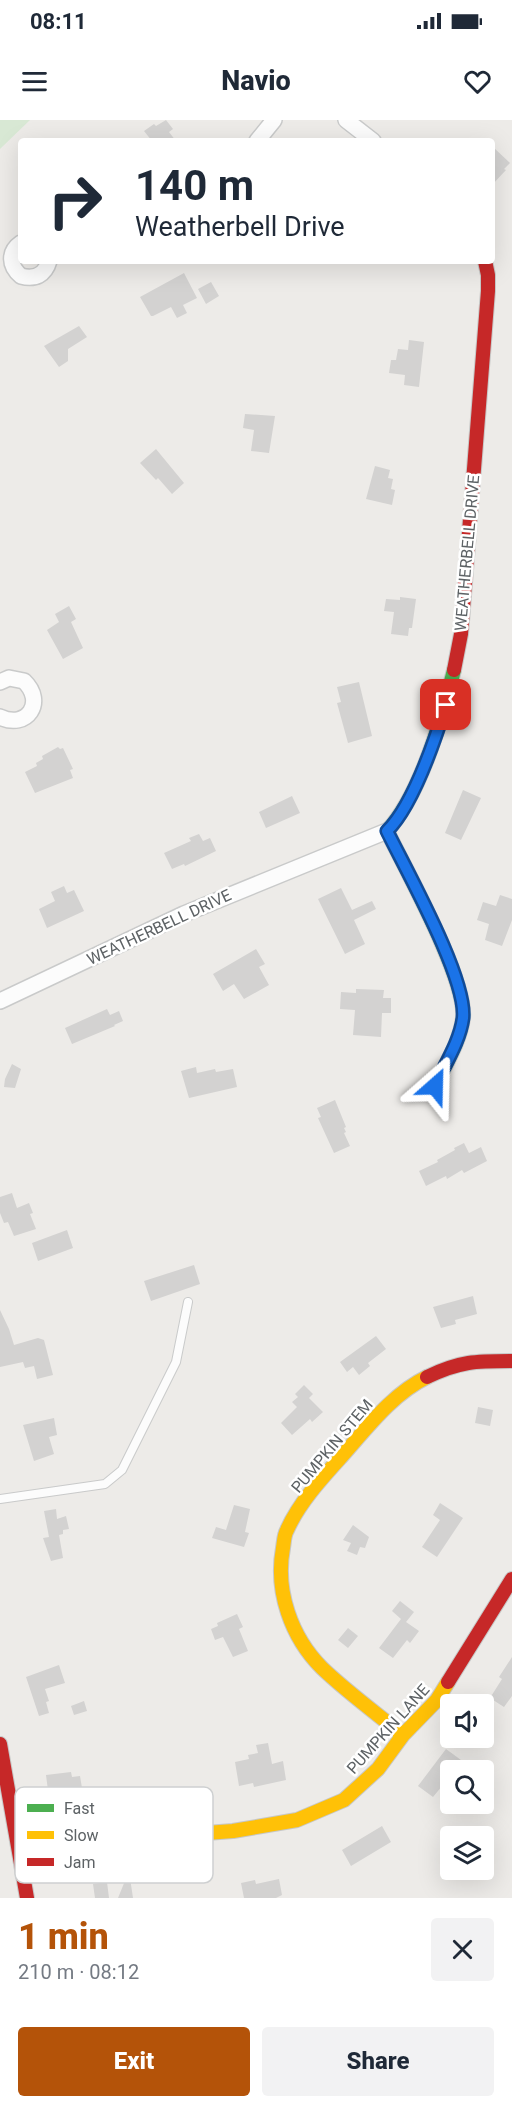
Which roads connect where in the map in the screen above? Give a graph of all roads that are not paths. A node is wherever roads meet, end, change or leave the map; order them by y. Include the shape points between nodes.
1 (274, 120) edge
2 (346, 120) edge
3 (259, 138) edge
4 (369, 138) edge
5 (18, 246) edge
6 (48, 264) edge
7 (486, 264) edge
8 (0, 682) edge
9 (0, 717) edge
10 (387, 831) junction
11 (0, 1001) edge
12 (435, 1086) dead end
13 (188, 1302) dead end
14 (512, 1361) edge
15 (0, 1499) edge
16 (512, 1579) edge
17 (403, 1735) junction
18 (0, 1744) edge
19 (15, 1821) edge
20 (213, 1833) edge
21 (25, 1883) edge
22 (27, 1898) edge

1 - 3 street
2 - 4 street
5 - 6 street via 11,258 21,276 41,274
7 - 10 street, WEATHERBELL DRIVE via 488,291 454,677 434,742 399,819
8 - 9 street via 9,678 24,681 34,700 29,714 22,719 8,721
10 - 11 street, WEATHERBELL DRIVE via 184,914
10 - 12 street via 442,945 462,998 459,1035
13 - 15 lane via 176,1362 122,1470 105,1484
14 - 17 street, PUMPKIN STEM via 449,1366 418,1381 390,1403 313,1488 286,1531 280,1563 290,1622 322,1668
16 - 17 street, PUMPKIN LANE via 437,1700
17 - 20 street, PUMPKIN LANE via 378,1769 344,1800 297,1820
18 - 19 street
21 - 22 street

